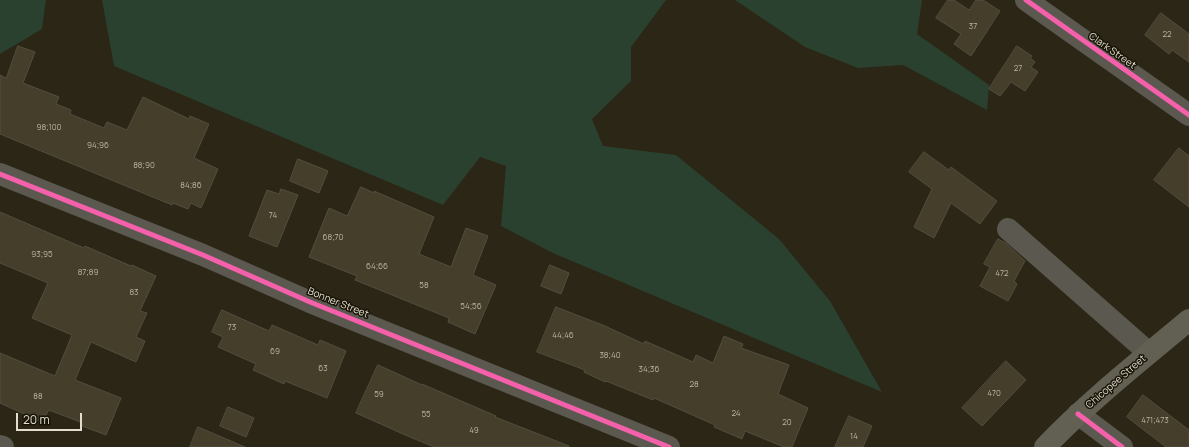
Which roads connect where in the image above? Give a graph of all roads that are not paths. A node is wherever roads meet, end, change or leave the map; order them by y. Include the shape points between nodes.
1 (1026, 0) edge
2 (1189, 115) edge
3 (0, 174) edge
4 (1008, 229) dead end
5 (1189, 320) edge
6 (1149, 352) junction
7 (1078, 414) junction
8 (0, 446) edge
9 (3, 447) edge
10 (669, 447) edge
11 (1045, 447) edge
12 (1122, 447) edge

1 - 2 street, Clark Street
3 - 10 street, Bonner Street
4 - 6 street
5 - 6 main road, Chicopee Street
6 - 7 main road, Chicopee Street
7 - 11 main road, Chicopee Street
7 - 12 street
8 - 9 street

